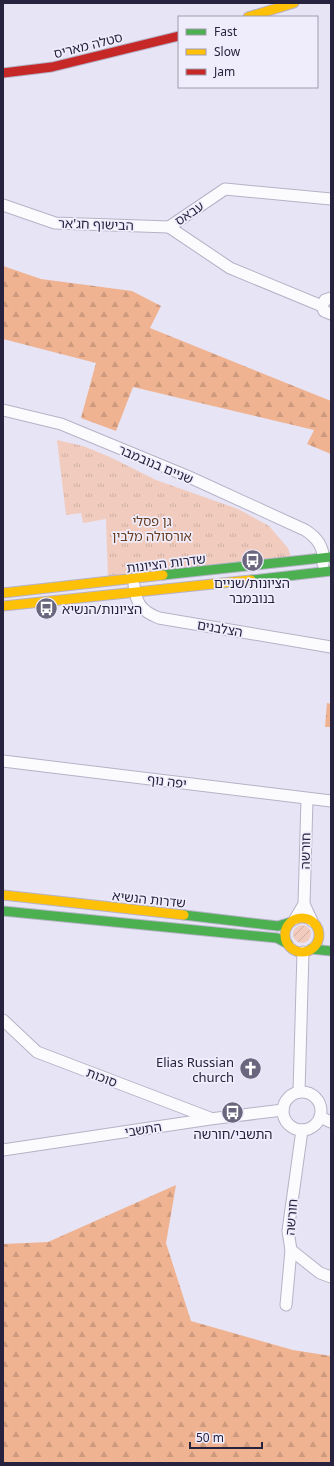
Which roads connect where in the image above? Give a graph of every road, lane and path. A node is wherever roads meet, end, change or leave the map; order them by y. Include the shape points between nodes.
1 (294, 3) edge
2 (251, 16) edge
3 (178, 36) edge
4 (3, 72) edge
5 (331, 199) edge
6 (3, 205) edge
7 (169, 227) junction
8 (331, 298) edge
9 (322, 306) junction
10 (331, 314) edge
11 (3, 410) edge
12 (324, 558) edge
13 (326, 572) edge
14 (133, 580) junction
15 (135, 592) junction
16 (3, 593) edge
17 (3, 606) edge
18 (331, 647) edge
19 (3, 761) edge
20 (307, 799) junction
21 (331, 801) edge
22 (3, 895) edge
23 (304, 904) junction
24 (3, 911) edge
25 (293, 921) junction
26 (315, 924) junction
27 (329, 937) dead end
28 (288, 944) junction
29 (307, 950) junction
30 (331, 951) edge
31 (3, 1020) edge
32 (300, 1092) junction
33 (283, 1110) junction
34 (320, 1117) junction
35 (210, 1119) junction
36 (331, 1122) edge
37 (302, 1130) junction
38 (3, 1150) edge
39 (291, 1250) junction
40 (331, 1277) edge
41 (286, 1305) dead end

1 - 2 street
3 - 4 street, סטלה מאריס via 52,67
5 - 7 street, עבאס via 225,189
6 - 7 street, הבישוף חג'אר via 55,223
7 - 9 street, עבאס via 230,268
8 - 9 street via 325,300
9 - 10 street, עבאס via 324,311
11 - 12 street, שניים בנובמבר via 61,424 187,476 305,530
12 - 13 street, שניים בנובמבר
12 - 14 street, שדרות הציונות
13 - 15 street, שדרות הציונות
14 - 15 street, הצלבנים
14 - 16 street, שדרות הציונות
15 - 17 street, שדרות הציונות
15 - 18 street, הצלבנים via 141,608 159,618
19 - 20 street, יפה נוף
20 - 21 street, יפה נוף
20 - 23 street, חורשה
22 - 25 street, שדרות הנשיא via 278,926
23 - 25 street, חורשה
23 - 26 street, חורשה
24 - 28 street, שדרות הנשיא via 278,938
25 - 26 street via 304,918
25 - 28 street via 286,933
26 - 27 street
26 - 29 street via 319,938
28 - 29 street via 294,950
29 - 30 street
29 - 32 street
31 - 35 street, סוכות via 37,1052
32 - 33 street via 290,1096
32 - 34 street via 312,1094 317,1099 321,1110
33 - 35 street, התשבי
33 - 37 street via 287,1122
34 - 36 street
34 - 37 street via 313,1126
35 - 38 street, התשבי
37 - 39 street, חורשה via 288,1231
39 - 40 street via 320,1273
39 - 41 street, חורשה

